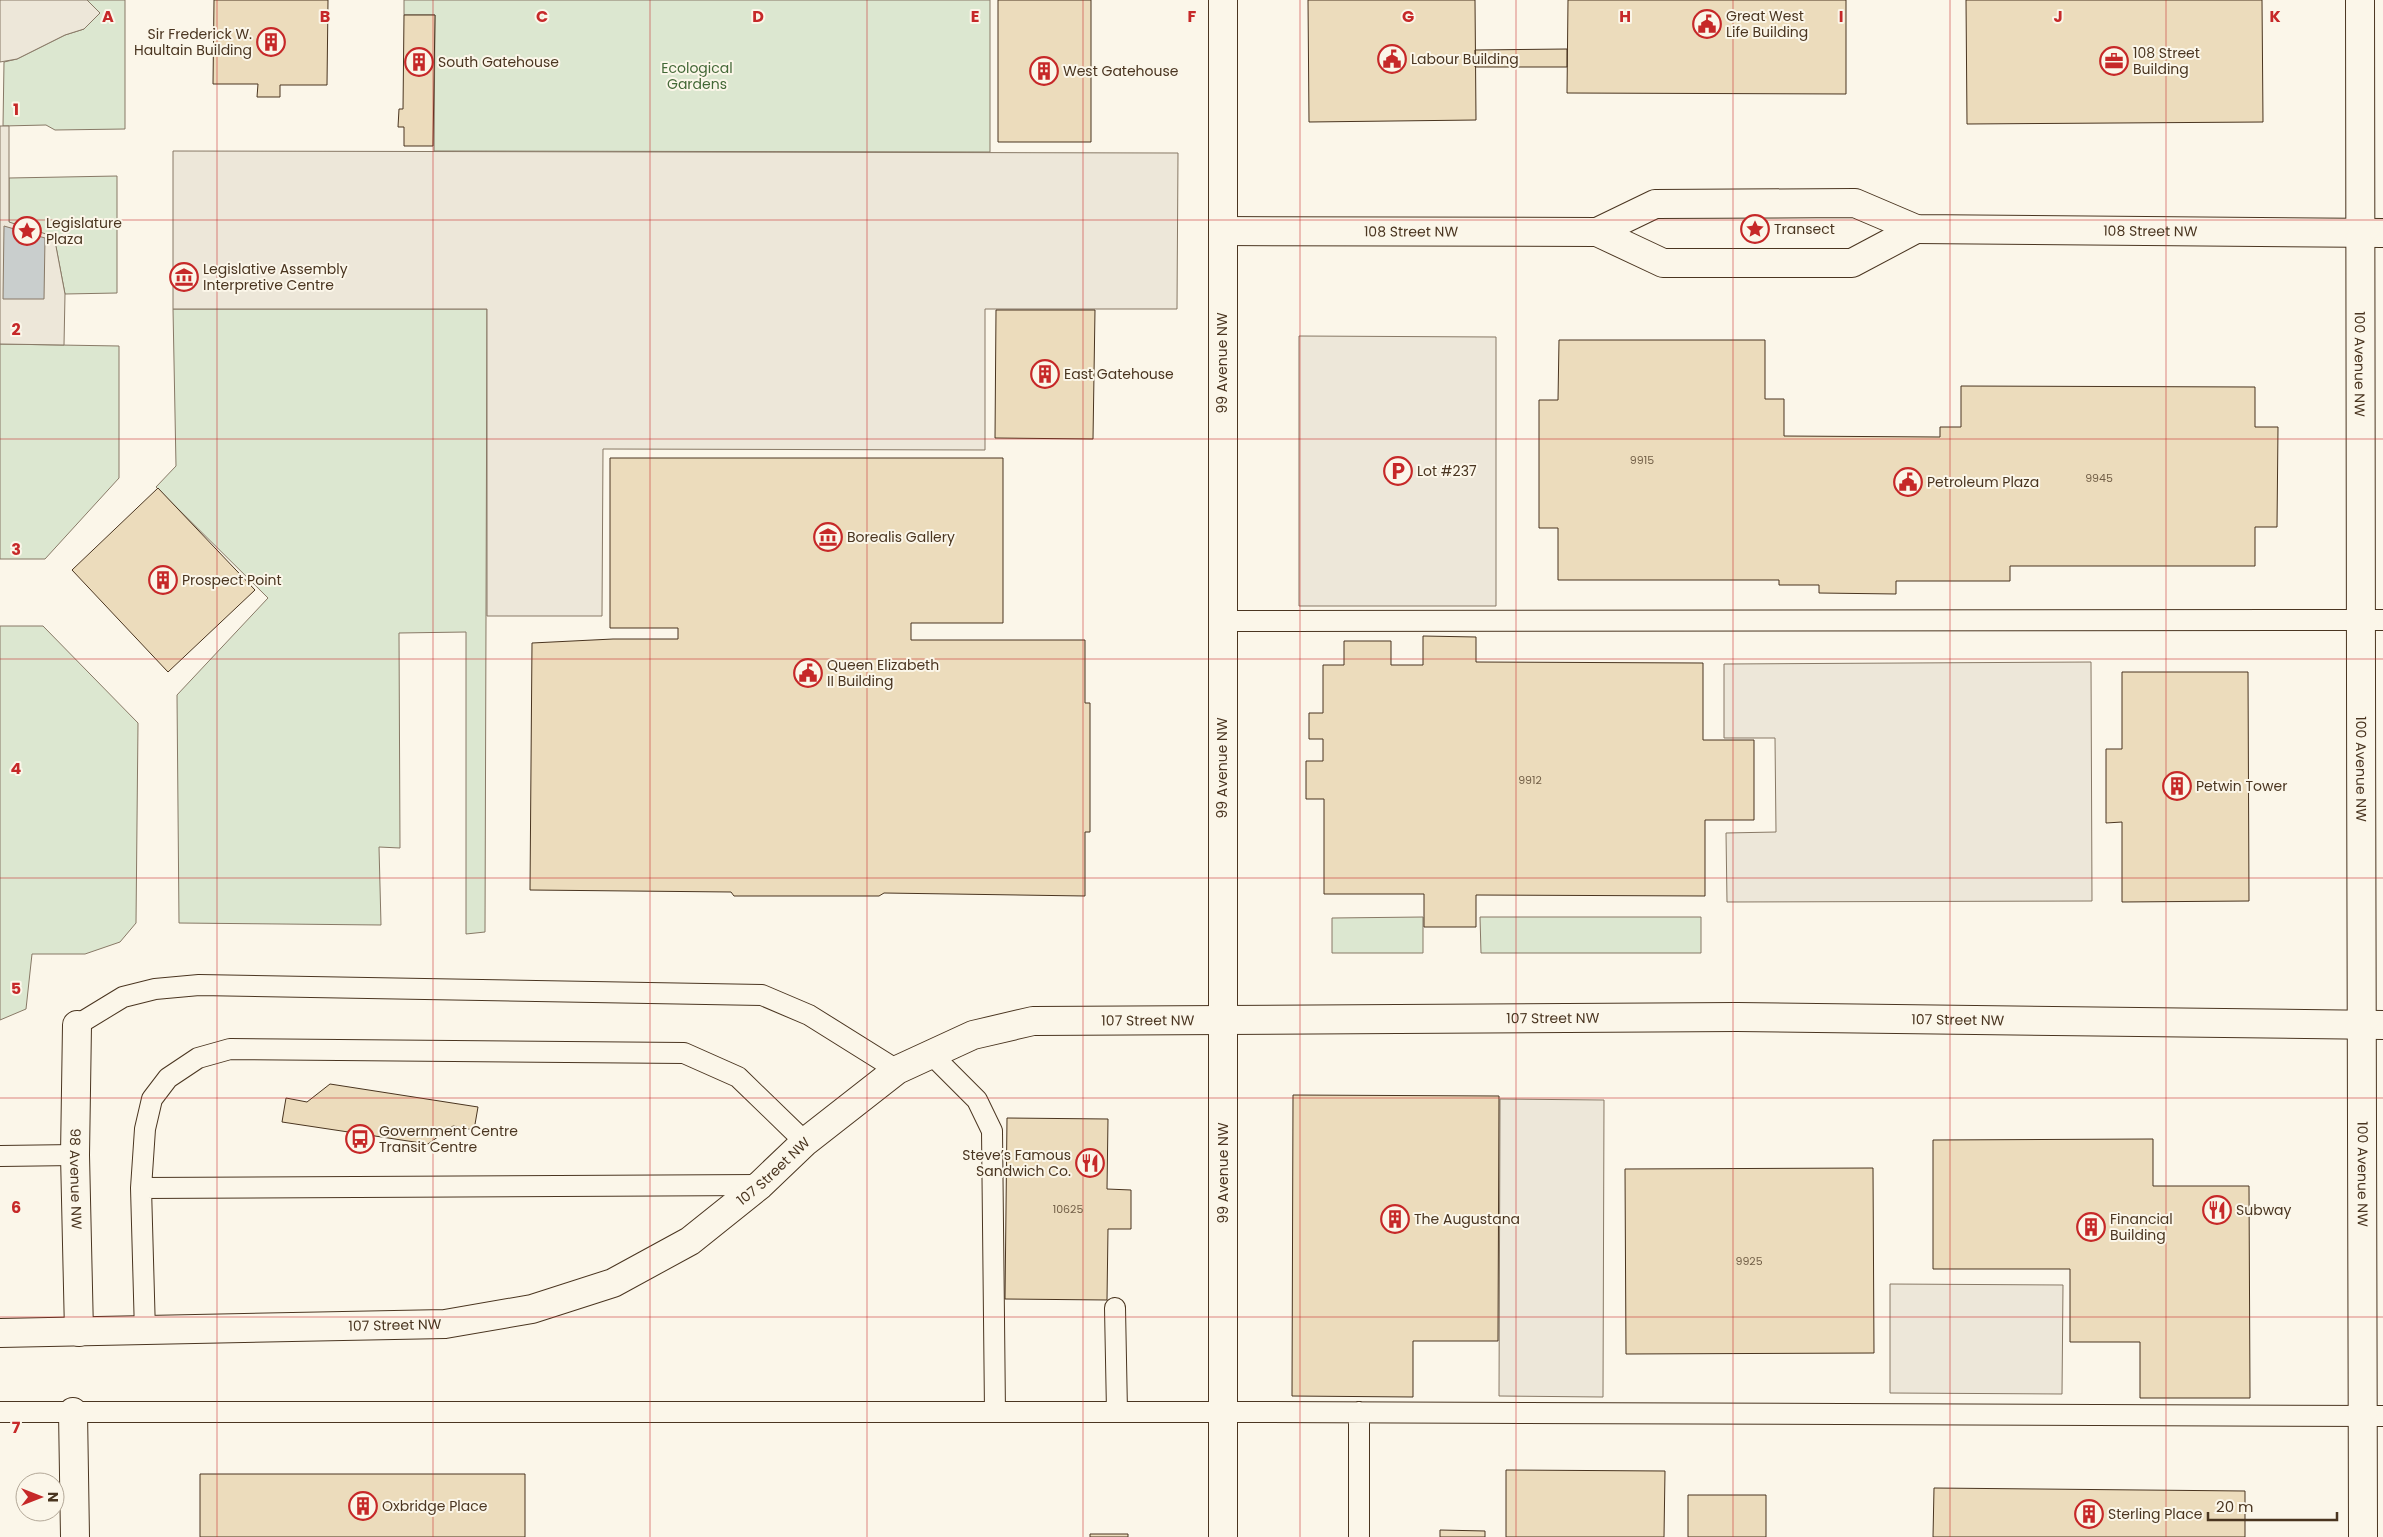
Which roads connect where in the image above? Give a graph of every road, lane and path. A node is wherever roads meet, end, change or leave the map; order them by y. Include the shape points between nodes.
1 (1223, 0) edge
2 (2360, 0) edge
3 (1916, 228) junction
4 (1223, 231) junction
5 (1597, 232) junction
6 (2371, 233) edge
7 (2371, 620) edge
8 (1222, 621) junction
9 (1222, 1019) junction
10 (2373, 1024) edge
11 (77, 1025) joint
12 (931, 1054) junction
13 (897, 1070) junction
14 (805, 1142) junction
15 (75, 1155) junction
16 (0, 1156) edge
17 (760, 1185) junction
18 (141, 1188) junction
19 (1116, 1308) dead end
20 (79, 1332) junction
21 (145, 1332) junction
22 (0, 1333) edge
23 (0, 1412) edge
24 (73, 1412) junction
25 (995, 1412) junction
26 (1117, 1412) junction
27 (1223, 1412) junction
28 (1359, 1412) junction
29 (2373, 1416) edge
30 (75, 1537) edge
31 (1223, 1537) edge
32 (1359, 1537) edge
33 (2363, 1537) edge

1 - 4 street, 99 Avenue NW
2 - 6 street, 100 Avenue NW
3 - 5 street, 108 Street NW via 1854,203 1655,204
3 - 5 street, 108 Street NW via 1852,263 1663,263
3 - 6 street, 108 Street NW
4 - 5 street, 108 Street NW
4 - 8 street, 99 Avenue NW
6 - 7 street, 100 Avenue NW
7 - 8 lane
7 - 10 street, 100 Avenue NW
8 - 9 street, 99 Avenue NW
9 - 10 street, 107 Street NW via 1736,1017
9 - 12 street, 107 Street NW via 1033,1021 973,1035
9 - 27 street, 99 Avenue NW
10 - 29 street, 100 Avenue NW
11 - 13 lane via 123,997 155,989 199,985 762,996 809,1015
11 - 15 street, 98 Avenue NW
12 - 13 street, 107 Street NW
12 - 25 lane via 977,1100 992,1131
13 - 14 street, 107 Street NW
14 - 17 street, 107 Street NW
14 - 18 lane via 738,1077 684,1053 230,1049 198,1058 168,1078 152,1099 145,1129
15 - 16 lane
15 - 20 street, 98 Avenue NW
17 - 18 lane
17 - 21 street, 107 Street NW via 690,1241 613,1283 532,1309 445,1324
18 - 21 lane
19 - 26 lane
20 - 21 street, 107 Street NW
20 - 22 street, 107 Street NW
23 - 24 lane
24 - 25 lane
24 - 30 street
25 - 26 lane
26 - 27 lane
27 - 28 lane
27 - 31 street, 99 Avenue NW
28 - 29 lane
28 - 32 lane
29 - 33 street, 100 Avenue NW

